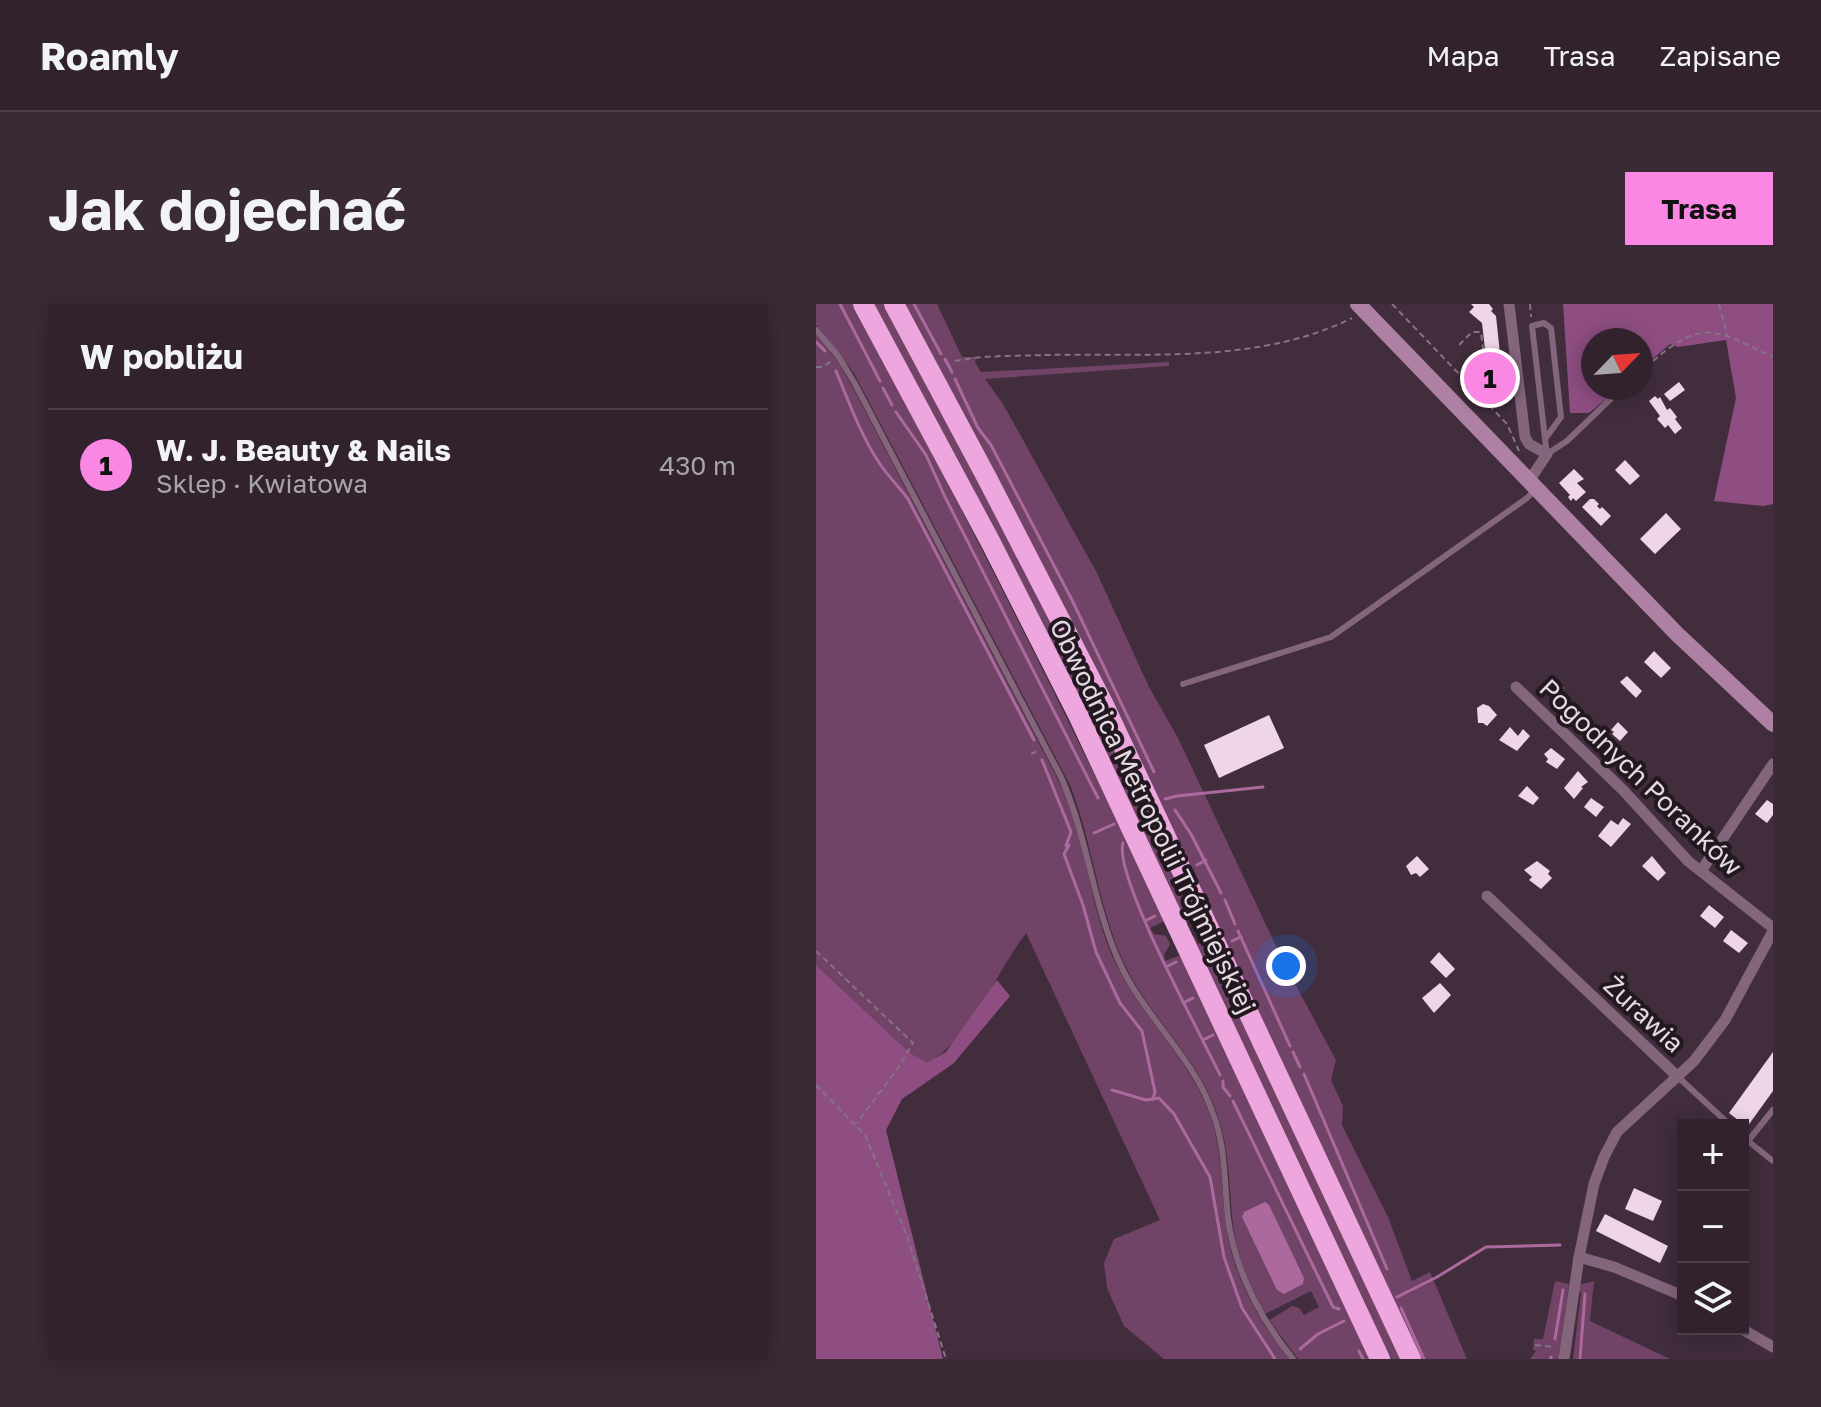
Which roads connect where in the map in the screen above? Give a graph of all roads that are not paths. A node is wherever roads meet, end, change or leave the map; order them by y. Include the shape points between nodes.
1 (863, 304) edge
2 (894, 304) edge
3 (1509, 304) edge
4 (1362, 308) edge
5 (816, 330) edge
6 (1610, 400) edge
7 (1545, 439) junction
8 (1547, 454) junction
9 (1534, 481) junction
10 (1183, 684) dead end
11 (1516, 687) dead end
12 (1773, 724) edge
13 (1773, 764) edge
14 (1701, 871) junction
15 (1487, 896) dead end
16 (1773, 930) edge
17 (1678, 1077) junction
18 (1773, 1110) edge
19 (1724, 1119) edge
20 (1749, 1135) edge
21 (1749, 1142) edge
22 (1773, 1161) edge
23 (1579, 1257) junction
24 (1677, 1293) edge
25 (1749, 1333) edge
26 (1773, 1347) edge
27 (1565, 1354) edge
28 (1293, 1359) edge
29 (1380, 1359) edge
30 (1411, 1359) edge

1 - 29 highway, Obwodnica Metropolii Trójmiejskiej via 1078,715
2 - 30 highway, Obwodnica Metropolii Trójmiejskiej via 1058,615
3 - 8 street via 1525,437
4 - 9 main road
5 - 28 lane via 854,382 1061,777 1116,956 1188,1064 1212,1111 1225,1162 1230,1234 1243,1278 1263,1319
6 - 8 lane
7 - 7 lane via 1561,417 1551,328 1544,323 1532,326
7 - 8 lane
8 - 9 street
9 - 10 lane via 1527,498 1331,637
9 - 12 main road via 1677,634
11 - 14 street, Pogodnych Poranków
13 - 14 street
14 - 16 street, Pogodnych Poranków
15 - 17 street, Żurawia
16 - 17 street, Żurawia via 1725,1020
17 - 19 lane
17 - 23 street via 1617,1132 1594,1184
18 - 20 lane
21 - 22 lane
23 - 24 street
23 - 27 street
25 - 26 street

